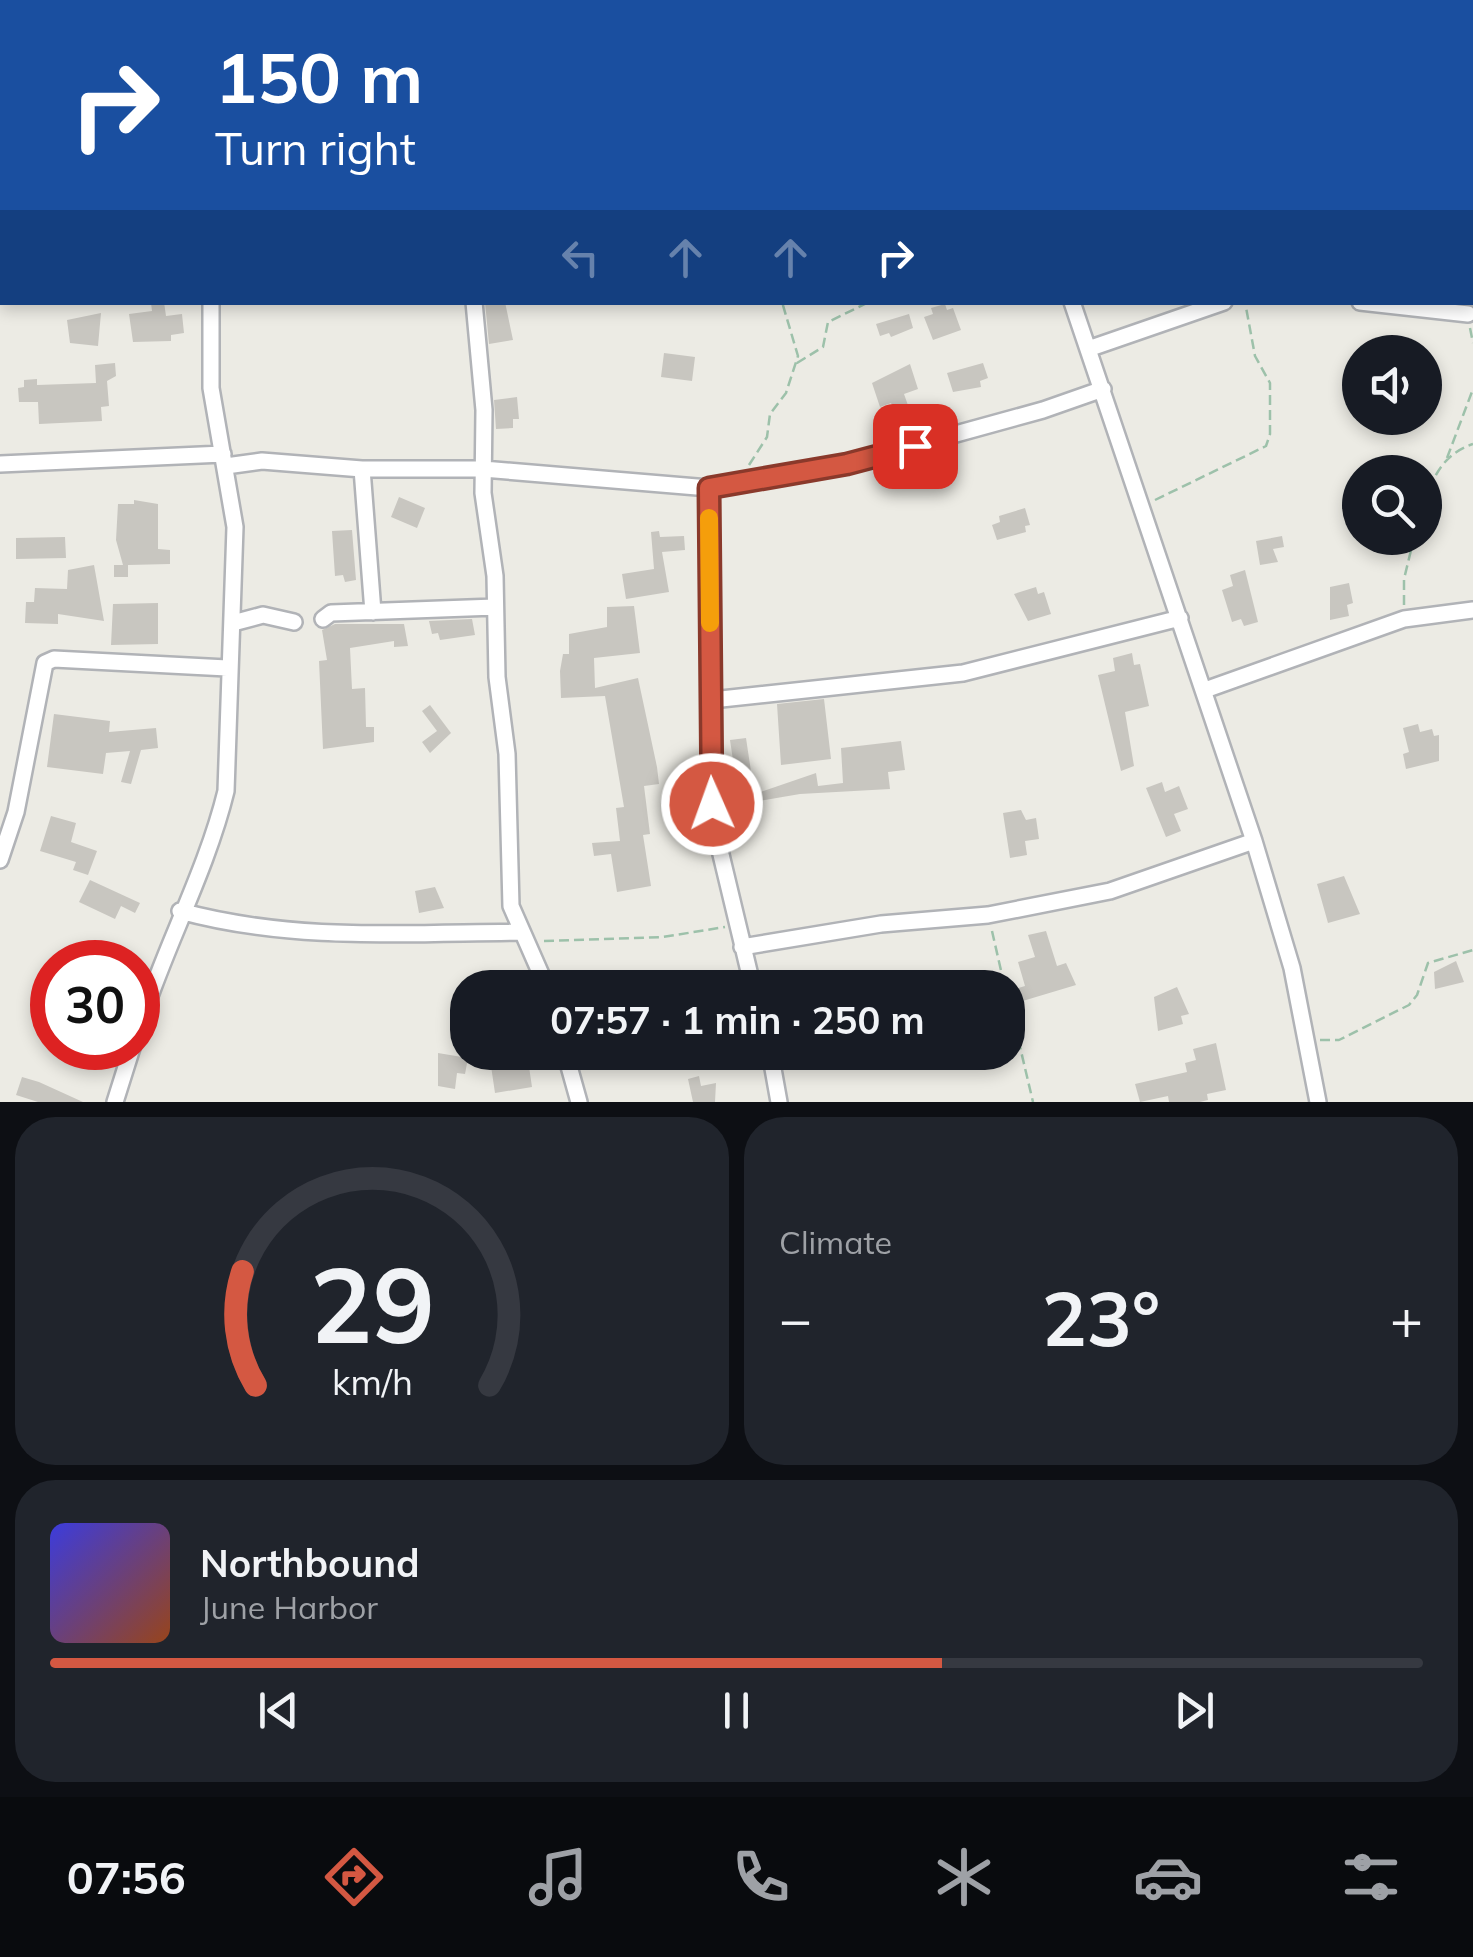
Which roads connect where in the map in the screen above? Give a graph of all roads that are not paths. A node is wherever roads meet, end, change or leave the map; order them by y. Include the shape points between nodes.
1 (211, 305) edge
2 (474, 305) edge
3 (1073, 305) edge
4 (1216, 305) edge
5 (1387, 305) edge
6 (1468, 314) dead end
7 (1088, 350) junction
8 (1103, 389) junction
9 (225, 460) junction
10 (0, 464) edge
11 (483, 469) junction
12 (362, 470) junction
13 (709, 488) junction
14 (495, 608) junction
15 (1473, 610) edge
16 (374, 612) junction
17 (1180, 618) junction
18 (323, 619) dead end
19 (234, 622) junction
20 (294, 622) dead end
21 (227, 668) junction
22 (1206, 690) junction
23 (712, 700) junction
24 (1254, 841) junction
25 (0, 860) edge
26 (180, 911) junction
27 (526, 937) junction
28 (742, 947) junction
29 (160, 968) edge
30 (540, 970) edge
31 (748, 970) edge
32 (125, 1070) edge
33 (571, 1070) edge
34 (773, 1070) edge
35 (116, 1102) edge
36 (579, 1102) edge
37 (779, 1102) edge
38 (1318, 1102) edge

1 - 9 street via 210,388
2 - 11 street
3 - 7 street
4 - 7 street
5 - 6 street
7 - 8 street
8 - 13 street via 847,464
8 - 17 street
9 - 10 street
9 - 12 street
9 - 19 street via 235,528
11 - 12 street
11 - 13 street
11 - 14 street
12 - 16 street
13 - 23 street
14 - 16 street
14 - 27 street via 511,906
15 - 22 street via 1404,619
16 - 18 street
17 - 22 street
17 - 23 street via 963,674
19 - 20 street via 264,615
19 - 21 street
21 - 25 street via 45,663
21 - 26 street via 226,792
22 - 24 street
23 - 28 street via 712,817
24 - 28 street via 1110,892 988,916 881,924
24 - 38 street via 1292,968
26 - 27 street via 329,935
26 - 29 street
27 - 30 street
28 - 31 street
32 - 35 street
33 - 36 street
34 - 37 street

